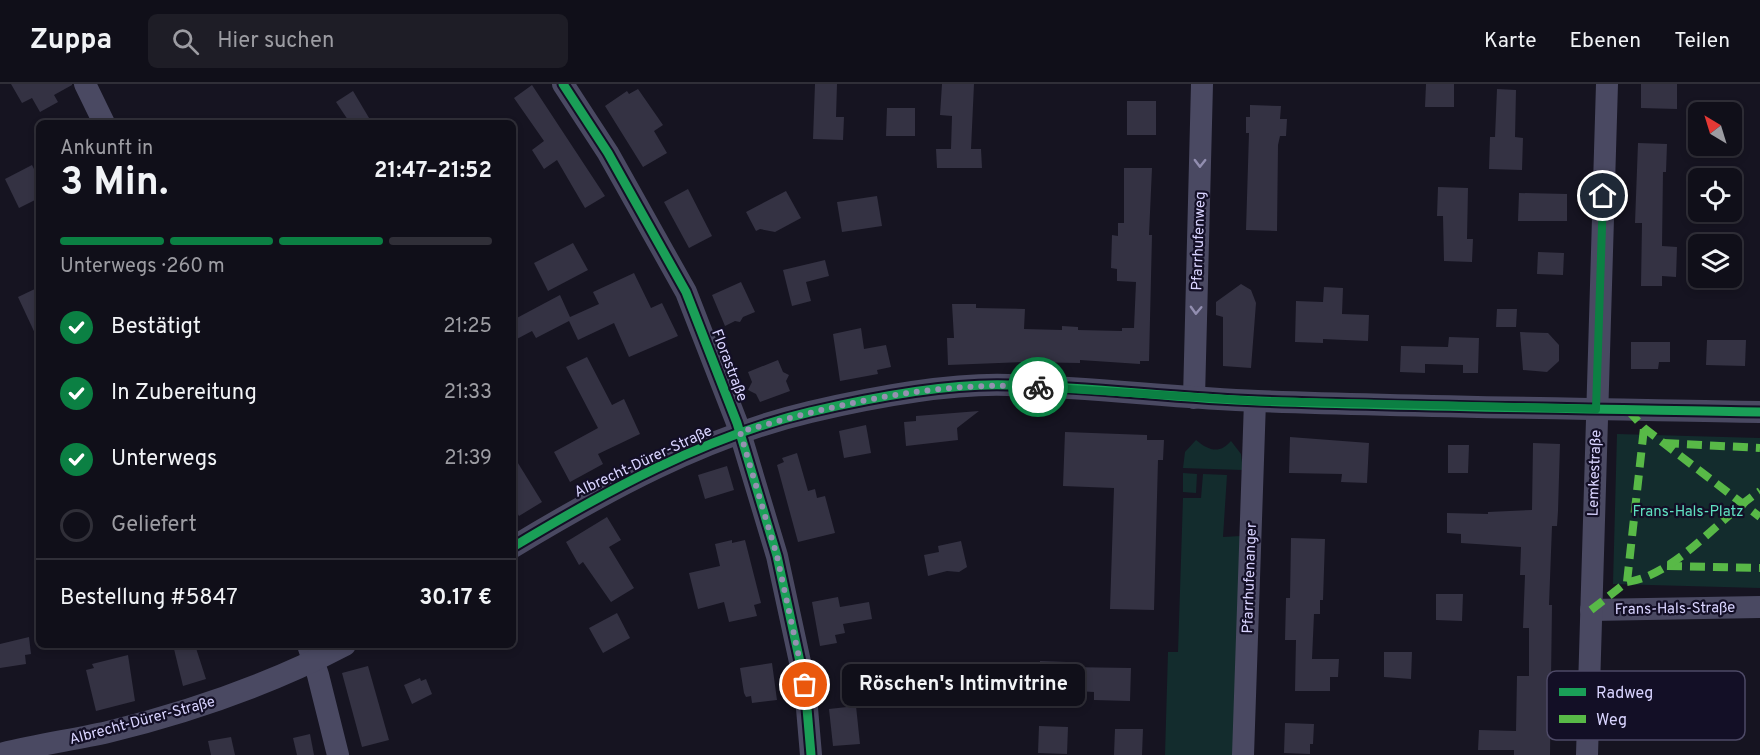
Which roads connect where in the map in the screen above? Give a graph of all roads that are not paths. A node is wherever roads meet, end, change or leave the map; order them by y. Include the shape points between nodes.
1 (85, 84) edge
2 (563, 84) edge
3 (1202, 84) edge
4 (1607, 84) edge
5 (103, 120) edge
6 (1194, 398) junction
7 (1256, 401) junction
8 (1596, 409) junction
9 (1760, 412) edge
10 (740, 432) junction
11 (516, 545) edge
12 (1760, 607) edge
13 (1590, 610) junction
14 (332, 648) edge
15 (311, 653) edge
16 (1589, 671) edge
17 (1587, 740) edge
18 (0, 754) edge
19 (338, 755) edge
20 (811, 755) edge
21 (1244, 755) edge
22 (1587, 755) edge

1 - 5 street
2 - 10 street, Florastraße via 608,153 686,292
3 -> 6 street, Pfarrhufenweg
4 - 8 street, Lemkestraße
6 - 7 street, Albrecht-Dürer-Straße
6 - 10 street, Albrecht-Dürer-Straße via 993,386 873,399 808,412
7 - 8 street, Albrecht-Dürer-Straße
7 - 21 street, Pfarrhufenanger
8 - 9 street, Albrecht-Dürer-Straße
8 - 13 street, Lemkestraße
10 - 11 street, Albrecht-Dürer-Straße via 652,470
10 - 20 street, Florastraße via 780,568 805,685
12 - 13 street, Frans-Hals-Straße
13 - 16 street, Lemkestraße
14 - 15 street, Albrecht-Dürer-Straße
15 - 18 street, Albrecht-Dürer-Straße via 182,712
15 - 19 street
17 - 22 street, Lemkestraße

